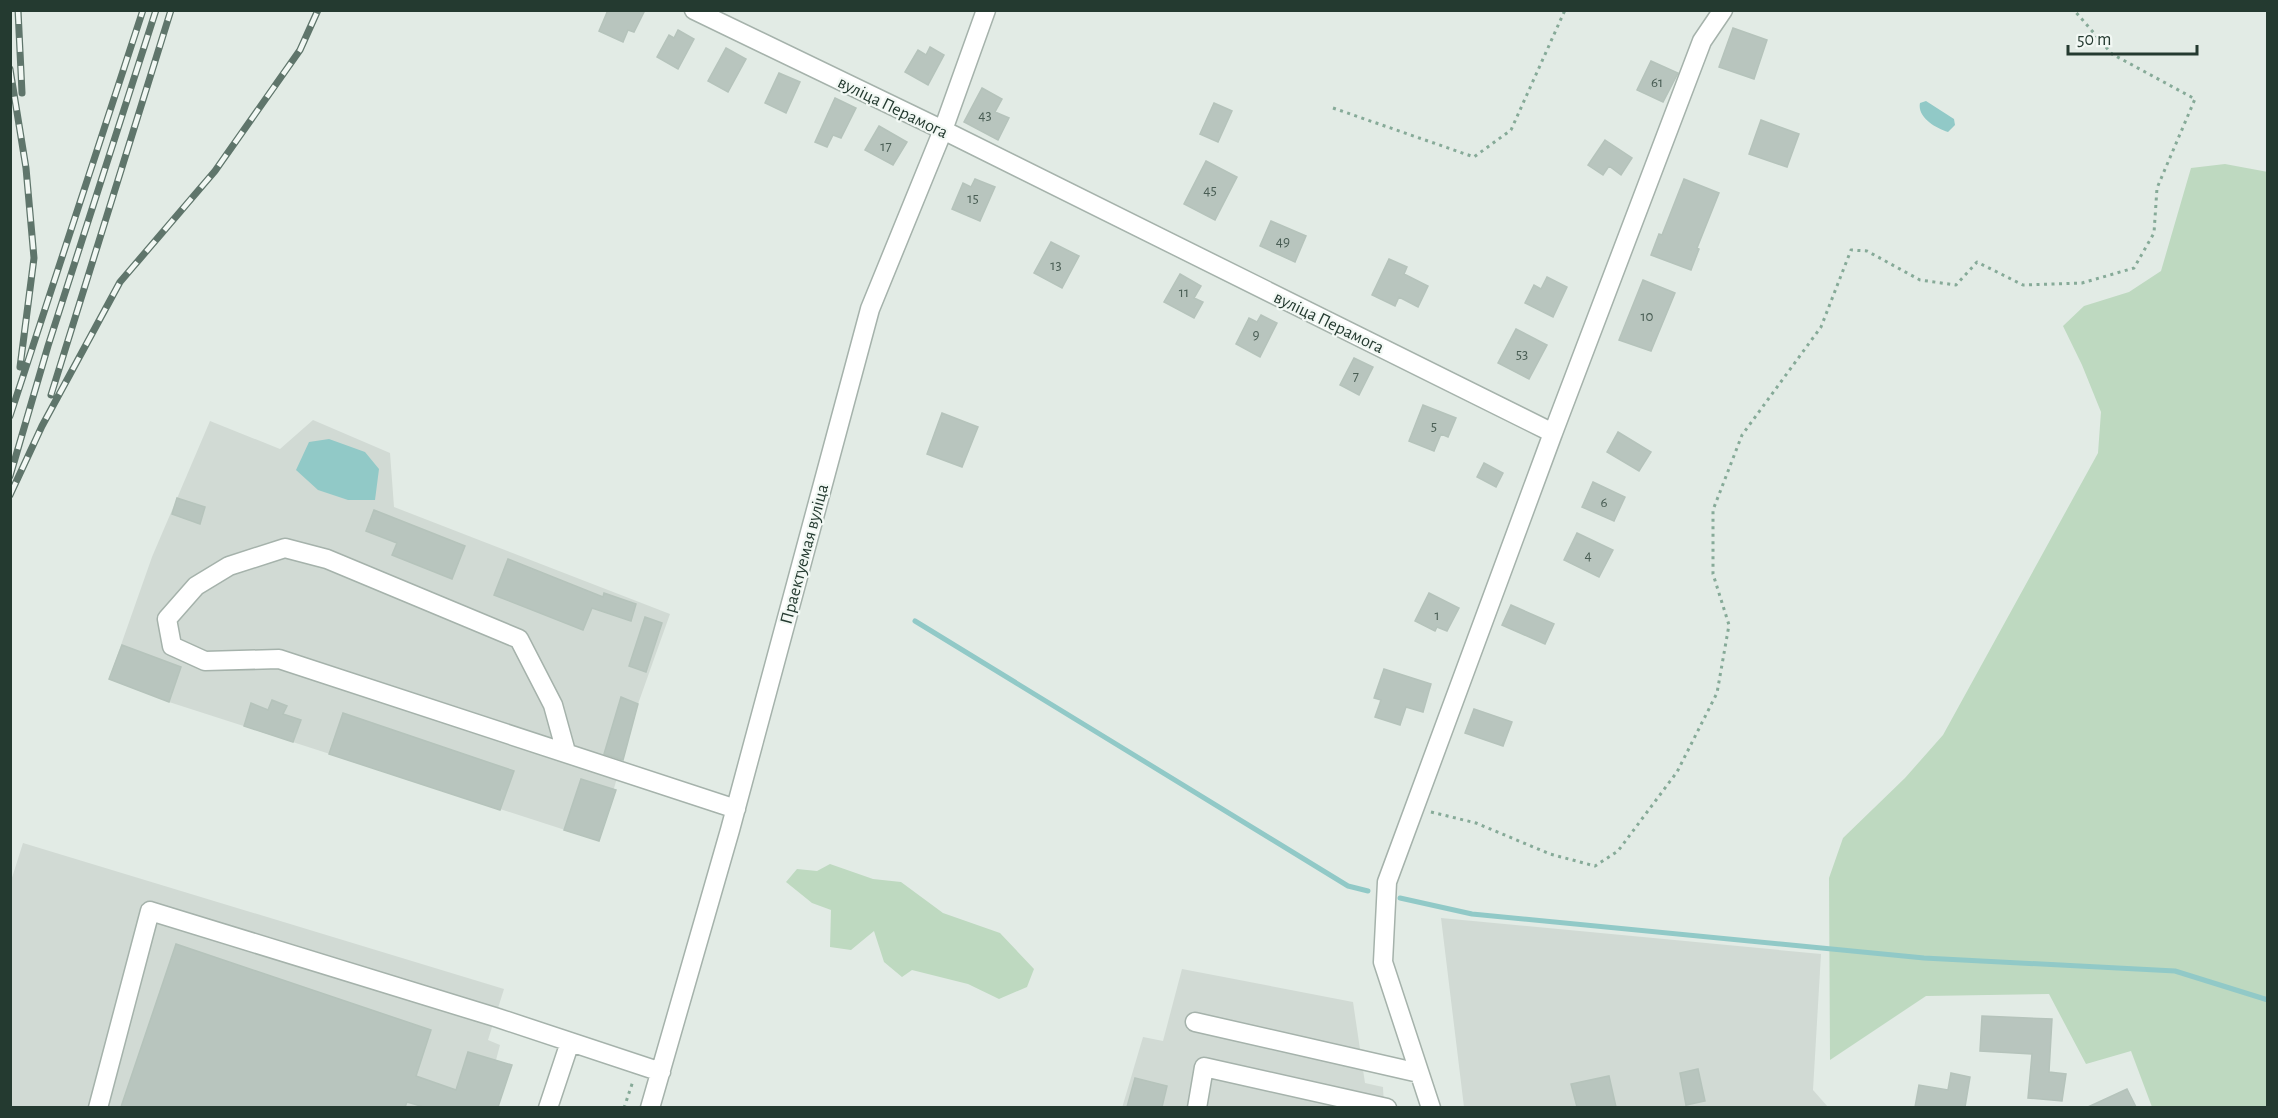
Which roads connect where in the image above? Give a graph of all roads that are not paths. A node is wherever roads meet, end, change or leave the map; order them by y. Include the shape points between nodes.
1 (694, 10) edge
2 (986, 10) edge
3 (1724, 10) edge
4 (943, 130) junction
5 (1553, 433) junction
6 (566, 752) junction
7 (736, 809) junction
8 (1196, 1022) dead end
9 (570, 1042) junction
10 (661, 1072) junction
11 (1419, 1073) junction
12 (98, 1107) edge
13 (548, 1107) edge
14 (650, 1107) edge
15 (1197, 1107) edge
16 (1387, 1107) edge
17 (1431, 1107) edge

1 - 4 street, вуліца Перамога
2 - 4 street, Праектуемая вуліца
3 - 5 street via 1702,41
4 - 5 street, вуліца Перамога
4 - 7 street, Праектуемая вуліца via 870,309
5 - 11 street via 1387,882 1383,962
6 - 6 street via 279,658 205,662 172,646 167,620 196,586 229,566 285,548 327,559 519,639 554,705
6 - 7 street
7 - 10 street, Праектуемая вуліца
8 - 11 street
9 - 10 street
9 - 12 street via 150,911
9 - 13 street
10 - 14 street, Праектуемая вуліца
11 - 17 street
15 - 16 street via 1204,1067

